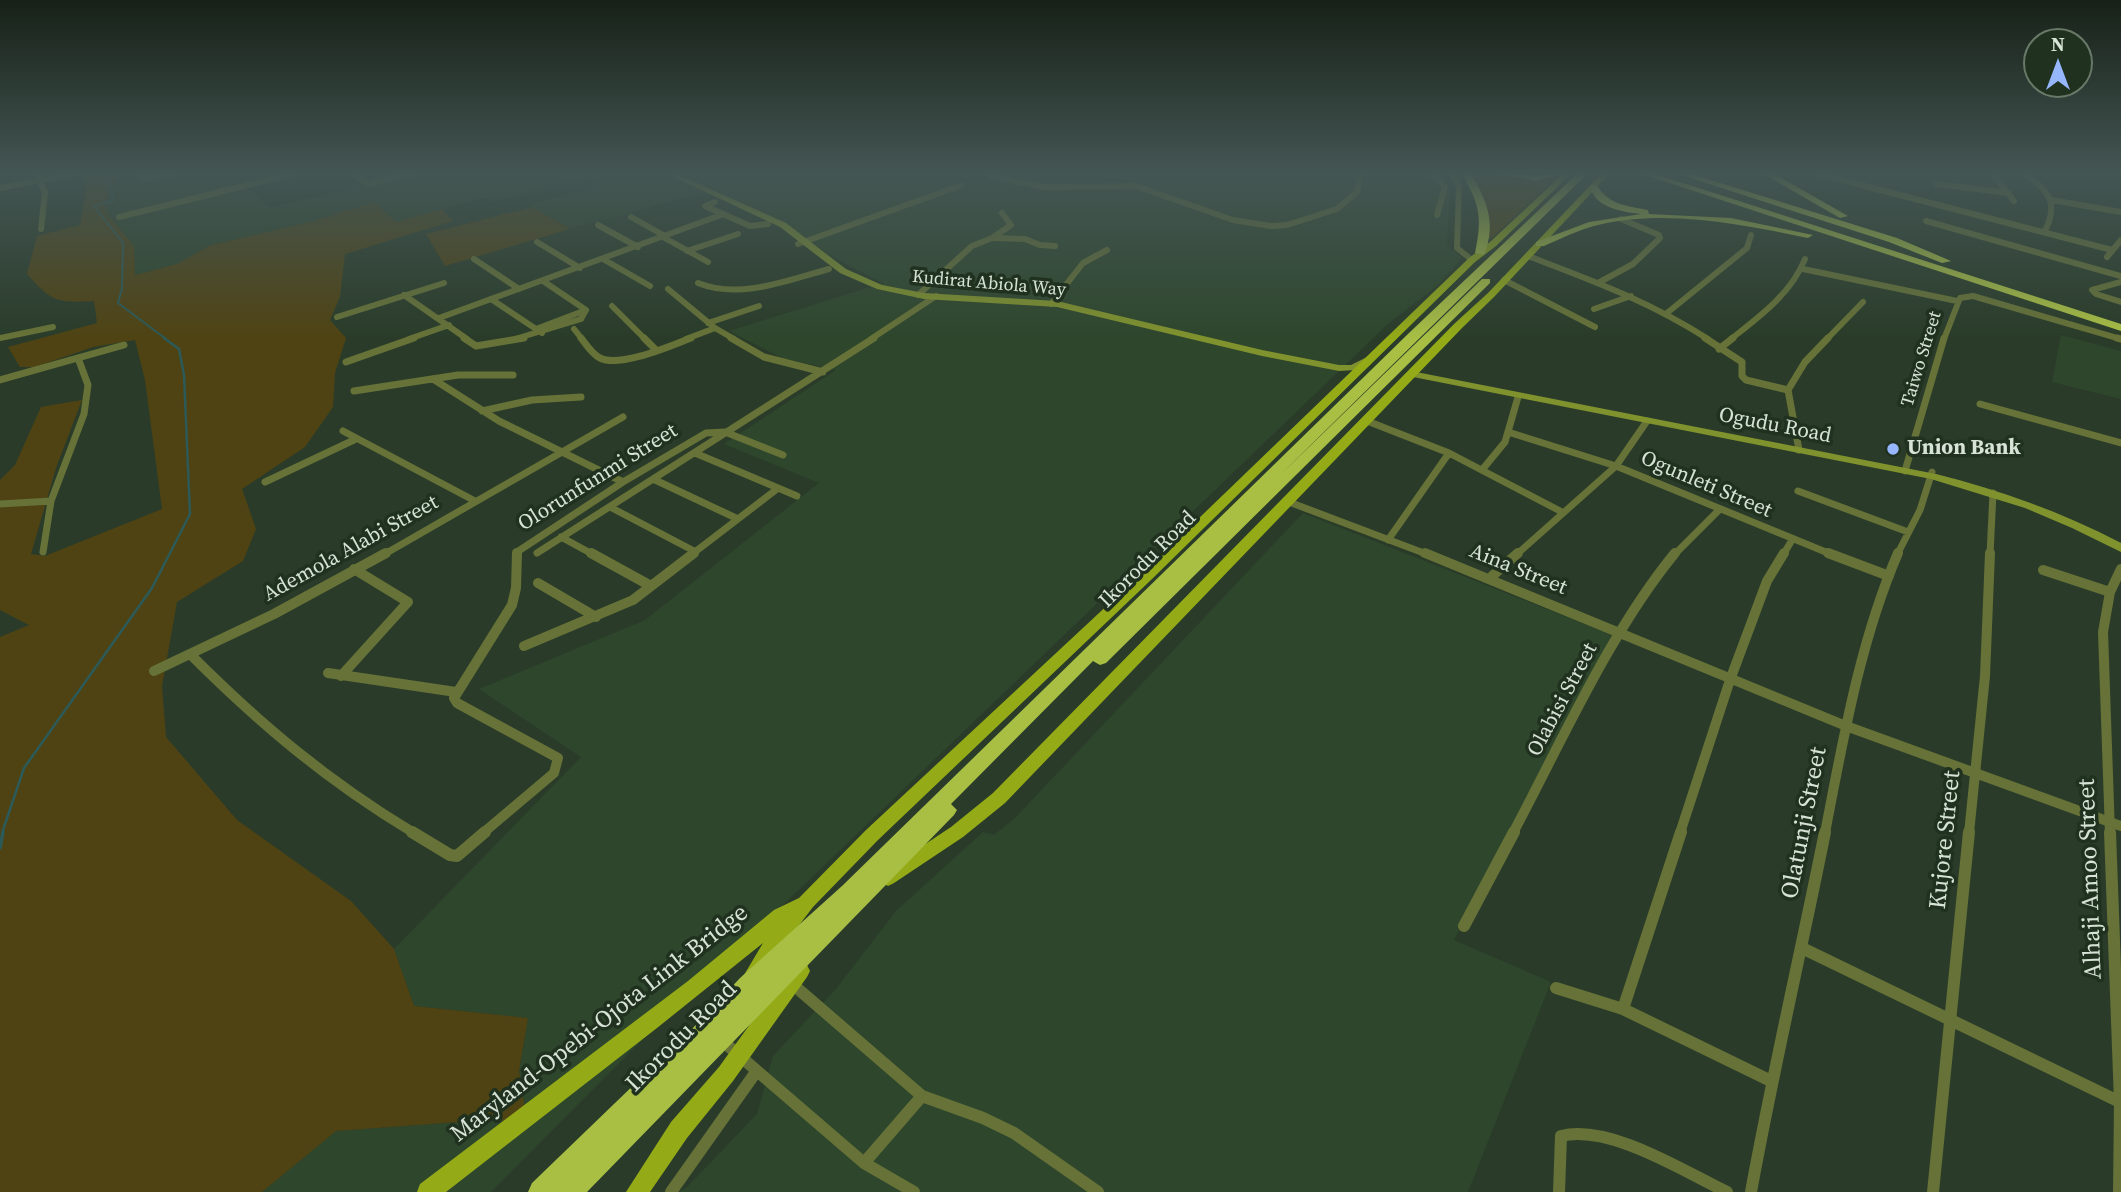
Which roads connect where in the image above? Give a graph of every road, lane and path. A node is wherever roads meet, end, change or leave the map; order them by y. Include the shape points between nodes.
1 (603, 228) edge
2 (649, 228) edge
3 (683, 228) edge
4 (774, 228) edge
5 (786, 228) edge
6 (844, 228) edge
7 (1007, 228) edge
8 (1458, 228) edge
9 (1486, 228) edge
10 (1510, 228) edge
11 (1529, 228) edge
12 (1540, 228) edge
13 (1553, 228) edge
14 (1579, 228) edge
15 (1640, 228) edge
16 (1766, 228) edge
17 (1809, 228) edge
18 (1812, 228) edge
19 (1834, 228) edge
20 (1854, 228) edge
21 (1868, 228) edge
22 (1949, 228) edge
23 (2028, 228) edge
24 (2047, 228) edge
25 (2045, 232) junction
26 (738, 234) dead end
27 (1751, 235) dead end
28 (664, 237) junction
29 (992, 238) junction
30 (1893, 240) junction
31 (2121, 240) edge
32 (537, 242) dead end
33 (802, 243) junction
34 (1540, 244) junction
35 (1055, 246) dead end
36 (638, 247) junction
37 (1107, 250) dead end
38 (2112, 250) junction
39 (687, 251) junction
40 (1476, 256) junction
41 (1528, 256) junction
42 (1893, 257) junction
43 (2107, 257) dead end
44 (474, 259) dead end
45 (603, 259) junction
46 (1805, 259) dead end
47 (1946, 261) junction
48 (708, 262) dead end
49 (580, 268) junction
50 (828, 269) junction
51 (1803, 269) junction
52 (2121, 276) edge
53 (1964, 277) junction
54 (1504, 280) junction
55 (543, 281) junction
56 (2121, 282) edge
57 (444, 283) dead end
58 (1598, 283) junction
59 (698, 284) dead end
60 (650, 286) dead end
61 (519, 289) junction
62 (668, 289) dead end
63 (404, 295) junction
64 (918, 295) junction
65 (1631, 296) junction
66 (934, 298) junction
67 (491, 299) junction
68 (1957, 301) junction
69 (1863, 302) dead end
70 (2121, 302) edge
71 (1051, 304) junction
72 (612, 306) dead end
73 (759, 306) dead end
74 (1594, 309) dead end
75 (1667, 313) junction
76 (1416, 315) junction
77 (337, 317) dead end
78 (2121, 317) edge
79 (439, 318) junction
80 (708, 323) junction
81 (449, 325) junction
82 (1458, 326) junction
83 (53, 327) dead end
84 (1595, 327) dead end
85 (715, 328) junction
86 (2121, 328) edge
87 (574, 329) dead end
88 (539, 331) junction
89 (1421, 337) junction
90 (0, 338) edge
91 (2121, 339) edge
92 (124, 345) dead end
93 (1719, 349) junction
94 (656, 350) junction
95 (78, 358) junction
96 (1371, 358) junction
97 (346, 362) dead end
98 (1414, 371) junction
99 (824, 372) junction
100 (513, 375) dead end
101 (433, 379) junction
102 (0, 380) edge
103 (1340, 387) junction
104 (1788, 390) junction
105 (354, 391) dead end
106 (581, 397) dead end
107 (1518, 397) junction
108 (1980, 404) dead end
109 (482, 411) junction
110 (623, 417) dead end
111 (1367, 421) junction
112 (1647, 421) junction
113 (343, 431) dead end
114 (725, 432) junction
115 (1508, 432) junction
116 (356, 439) junction
117 (2121, 443) edge
118 (1798, 448) junction
119 (562, 451) junction
120 (695, 453) junction
121 (1449, 453) junction
122 (783, 456) dead end
123 (1616, 466) junction
124 (1905, 468) junction
125 (1482, 470) junction
126 (1932, 474) junction
127 (653, 479) junction
128 (265, 482) dead end
129 (624, 482) junction
130 (776, 489) junction
131 (1798, 491) dead end
132 (1993, 493) junction
133 (797, 496) dead end
134 (51, 501) junction
135 (475, 501) junction
136 (1289, 502) junction
137 (0, 504) edge
138 (610, 507) junction
139 (1720, 509) junction
140 (1562, 512) junction
141 (738, 519) junction
142 (1908, 532) junction
143 (561, 537) junction
144 (1388, 540) junction
145 (1792, 540) junction
146 (2121, 542) edge
147 (2121, 548) edge
148 (43, 552) dead end
149 (696, 552) junction
150 (537, 553) dead end
151 (354, 569) junction
152 (2121, 569) edge
153 (2043, 570) dead end
154 (1889, 576) junction
155 (1490, 578) junction
156 (538, 583) dead end
157 (651, 586) junction
158 (2110, 592) junction
159 (596, 617) junction
160 (1619, 635) junction
161 (524, 646) dead end
162 (191, 655) junction
163 (154, 671) dead end
164 (328, 673) dead end
165 (341, 676) junction
166 (1730, 680) junction
167 (456, 692) junction
168 (1846, 726) junction
169 (1974, 773) junction
170 (2116, 824) edge
171 (807, 901) junction
172 (836, 923) junction
173 (1464, 926) dead end
174 (1802, 948) junction
175 (787, 979) junction
176 (748, 985) junction
177 (1556, 988) dead end
178 (1623, 1009) junction
179 (1949, 1020) junction
180 (719, 1038) junction
181 (738, 1056) junction
182 (755, 1072) junction
183 (1771, 1081) junction
184 (922, 1096) junction
185 (2119, 1102) edge
186 (631, 1115) junction
187 (864, 1163) junction
188 (428, 1192) edge
189 (541, 1192) edge
190 (569, 1192) edge
191 (637, 1192) edge
192 (671, 1192) edge
193 (914, 1192) edge
194 (1098, 1192) edge
195 (1559, 1192) edge
196 (1727, 1192) edge
197 (1751, 1192) edge
198 (1934, 1192) edge
199 (2119, 1192) edge

1 - 36 street
2 - 28 street
3 - 28 street
4 - 33 main road, Kudirat Abiola Way
5 - 33 main road, Kudirat Abiola Way
6 - 33 street
7 - 29 street
8 - 40 street via 1457,248
9 - 40 highway
10 - 40 main road, Ikorodu Road
11 - 89 highway, Ikorodu Road
12 - 89 highway, Ikorodu Road
13 - 34 main road, Ikorodu Road
14 - 34 highway
15 - 58 street via 1661,237 1633,264
16 - 42 highway
17 - 42 highway
18 - 53 highway
19 - 47 highway
20 - 30 highway
21 - 30 highway
22 - 52 street
23 - 25 street
24 - 25 street
25 - 38 street
26 - 39 street
27 - 75 street via 1747,248
28 - 36 street
28 - 39 street
29 - 35 street
29 - 64 street via 972,246
30 - 47 highway
31 - 38 street
32 - 49 street
33 - 50 main road, Kudirat Abiola Way
33 - 64 main road, Kudirat Abiola Way via 842,271 880,287
34 - 41 main road, Ikorodu Road
36 - 45 street
37 - 71 street via 1083,263
38 - 43 street
39 - 48 street
40 - 76 main road, Ikorodu Road
41 - 54 main road, Ikorodu Road
41 - 58 street
42 - 53 highway
44 - 61 street
45 - 49 street
45 - 60 street
46 - 51 street
47 - 78 highway
49 - 55 street
50 - 59 street via 743,290 707,289
50 - 66 main road, Kudirat Abiola Way via 874,290
51 - 68 street
51 - 93 street via 1768,309
53 - 86 highway
54 - 82 main road, Ikorodu Road
54 - 84 street
55 - 61 street
55 - 88 street via 586,310 569,326
56 - 70 street via 2092,290
57 - 63 street
58 - 65 street
61 - 67 street
62 - 80 street
63 - 77 street
63 - 79 street
64 - 66 main road, Kudirat Abiola Way
65 - 74 street
65 - 75 street
66 - 71 main road, Kudirat Abiola Way
66 - 99 street
66 - 103 main road, Kudirat Abiola Way via 1080,316 1324,371 1336,376
67 - 79 street
67 - 88 street
68 - 91 street, Taiwo Street via 1966,296 1983,298
68 - 124 street, Taiwo Street
69 - 104 street via 1805,362
71 - 96 main road, Kudirat Abiola Way via 1329,367 1353,368
72 - 94 street
73 - 80 street
75 - 93 street
76 - 89 highway
76 - 96 main road, Ikorodu Road
79 - 81 street
80 - 85 street
81 - 88 street via 478,346
81 - 97 street
82 - 89 highway
82 - 98 main road, Ikorodu Road
83 - 90 street
85 - 94 street
85 - 99 street via 771,360
87 - 94 street via 602,359
89 - 172 highway, Ikorodu Road
89 - 176 highway, Ikorodu Road
92 - 95 street
93 - 104 street via 1742,362 1746,380
95 - 102 street
95 - 134 street via 88,385 84,414
96 - 103 main road, Ikorodu Road
98 - 107 main road, Ogudu Road
98 - 111 main road, Ikorodu Road
98 - 118 main road, Ogudu Road
99 - 114 street
100 - 101 street
101 - 105 street
101 - 109 street
103 - 171 main road, Ikorodu Road
104 - 118 street
106 - 109 street via 532,400
107 - 112 main road, Ogudu Road
107 - 115 street
108 - 117 street
109 - 119 street
110 - 119 street, Ademola Alabi Street
111 - 121 street
111 - 136 main road, Ikorodu Road
112 - 118 main road, Ogudu Road
112 - 123 street
113 - 116 street
114 - 120 street
114 - 122 street
114 - 129 street, Olorunfunmi Street via 706,433
115 - 123 street, Ogunleti Street
115 - 125 street via 1500,452
116 - 128 street
116 - 135 street
118 - 124 main road, Ogudu Road
119 - 129 street
119 - 135 street, Ademola Alabi Street
120 - 127 street
120 - 130 street
121 - 125 street
121 - 144 street
123 - 139 street, Ogunleti Street
123 - 140 street
124 - 126 main road, Ogudu Road
125 - 140 street
126 - 132 main road, Ogudu Road
126 - 142 street, Olatunji Street
126 - 146 main road, Ogudu Road via 2024,499
127 - 138 street
127 - 141 street
129 - 167 street, Olorunfunmi Street via 517,552 512,605
130 - 133 street
130 - 141 street
131 - 142 street
132 - 147 main road, Ogudu Road
132 - 169 street, Kujore Street via 1985,676
134 - 137 street
134 - 148 street
135 - 151 street, Ademola Alabi Street
136 - 144 street, Aina Street
136 - 172 main road, Ikorodu Road via 999,798 878,886
138 - 143 street
138 - 149 street
139 - 145 street, Ogunleti Street
139 - 160 street, Olabisi Street via 1668,559
140 - 155 street
141 - 149 street
142 - 154 street, Olatunji Street
143 - 150 street
143 - 157 street
144 - 155 street, Aina Street
145 - 154 street, Ogunleti Street
145 - 166 street via 1767,582
149 - 157 street
151 - 162 street, Ademola Alabi Street
151 - 165 street via 408,602
152 - 158 street, Alhaji Amoo Street
153 - 158 street
154 - 168 street, Olatunji Street
155 - 160 street, Aina Street
156 - 159 street
157 - 159 street
158 - 170 street, Alhaji Amoo Street via 2103,632
159 - 161 street
160 - 166 street, Aina Street
160 - 173 street, Olabisi Street
162 - 163 street, Ademola Alabi Street
162 - 167 street via 250,714 356,798 457,856 554,773 558,758 457,703
164 - 165 street
165 - 167 street
166 - 168 street, Aina Street
166 - 178 street
168 - 169 street, Aina Street
168 - 174 street, Olatunji Street
169 - 170 street, Aina Street
169 - 179 street, Kujore Street
170 - 185 street, Alhaji Amoo Street
171 - 176 main road, Ikorodu Road via 763,957
171 - 188 main road, Maryland-Opebi-Ojota Link Bridge via 781,916 718,970
172 - 175 main road
174 - 179 street
174 - 183 street, Olatunji Street
175 - 180 highway, Ikorodu Road
175 - 181 main road
175 - 184 street
176 - 186 highway, Ikorodu Road
177 - 178 street
178 - 183 street
179 - 185 street
179 - 198 street, Kujore Street
180 - 181 street
180 - 186 highway, Ikorodu Road
181 - 182 street
181 - 191 main road
182 - 187 street
182 - 192 street
183 - 197 street, Olatunji Street
184 - 187 street
184 - 194 street via 1003,1129
185 - 199 street, Alhaji Amoo Street
186 - 189 highway, Ikorodu Road
186 - 190 highway, Ikorodu Road
187 - 193 street
195 - 196 street via 1561,1136 1578,1130 1617,1141

